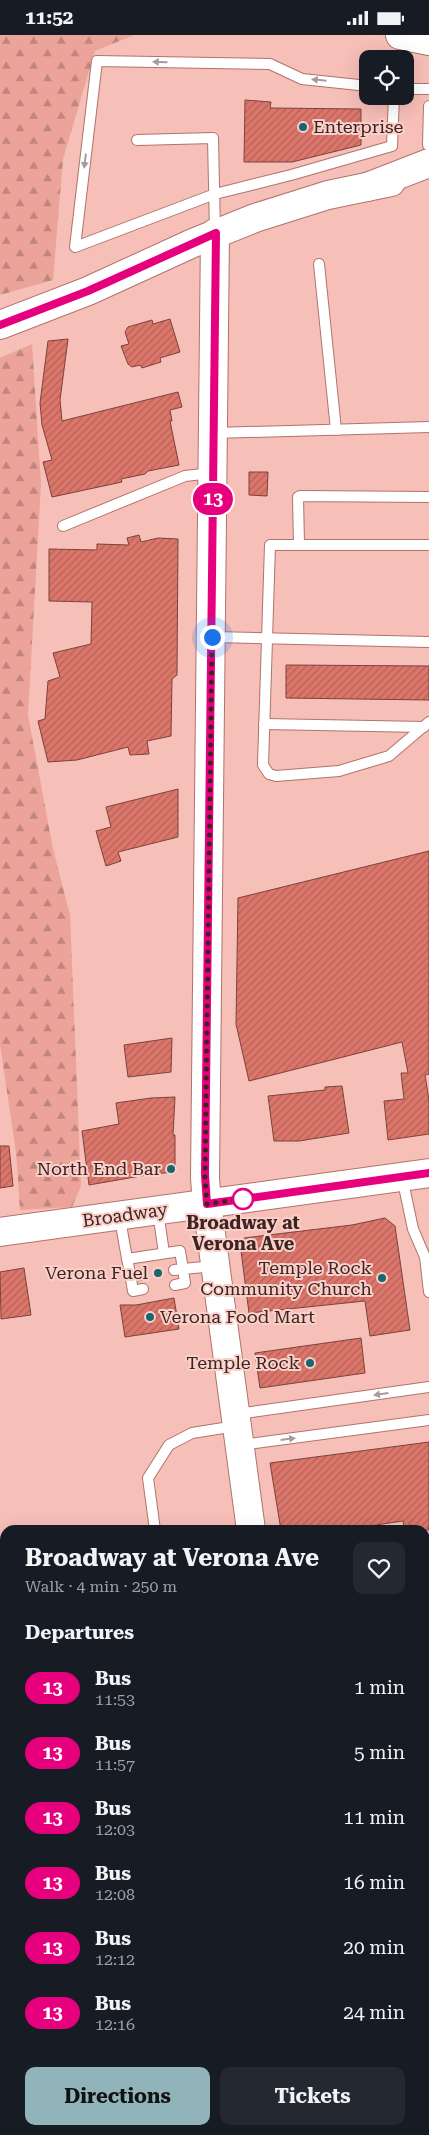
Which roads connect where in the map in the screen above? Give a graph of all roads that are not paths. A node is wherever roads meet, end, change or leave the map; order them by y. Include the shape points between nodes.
1 (400, 35) edge
2 (429, 41) edge
3 (359, 84) edge
4 (414, 89) edge
5 (429, 89) edge
6 (394, 105) edge
7 (429, 106) edge
8 (137, 140) dead end
9 (428, 154) edge
10 (429, 173) edge
11 (367, 187) junction
12 (215, 193) junction
13 (216, 233) junction
14 (319, 265) dead end
15 (0, 325) edge
16 (429, 427) edge
17 (336, 430) junction
18 (214, 433) junction
19 (213, 473) junction
20 (429, 497) edge
21 (63, 526) dead end
22 (299, 544) junction
23 (429, 545) edge
24 (212, 637) junction
25 (268, 638) junction
26 (429, 642) edge
27 (264, 724) junction
28 (426, 724) edge
29 (429, 1173) edge
30 (402, 1177) junction
31 (207, 1204) junction
32 (158, 1210) junction
33 (120, 1216) junction
34 (0, 1232) edge
35 (164, 1253) junction
36 (127, 1259) junction
37 (216, 1266) junction
38 (178, 1270) junction
39 (175, 1285) dead end
40 (143, 1289) dead end
41 (429, 1292) edge
42 (429, 1387) edge
43 (429, 1420) edge
44 (238, 1429) junction
45 (154, 1525) edge
46 (250, 1525) edge

1 - 2 main road
3 -> 12 lane via 302,79 270,64 97,61 75,247
4 - 5 lane
6 - 12 lane via 392,145 291,175
7 - 9 lane
8 - 12 lane via 212,138
9 - 11 main road
10 - 11 main road
11 - 13 main road via 328,195
12 - 13 lane
13 - 15 main road via 88,291
13 - 18 main road
14 - 17 lane
16 - 17 lane
17 - 18 lane
18 - 19 main road
19 - 21 lane via 185,476
19 - 24 main road
20 - 22 lane via 300,496
22 - 23 lane
22 - 25 lane via 273,544 269,548
24 - 25 lane
24 - 31 main road
25 - 26 lane
25 - 27 lane
27 - 28 lane
27 - 28 lane via 263,765 269,774 276,776 339,771 389,756
29 - 30 main road, Broadway
30 - 31 main road, Broadway
30 - 41 lane via 413,1229 425,1257
31 - 32 main road, Broadway
31 - 37 main road
32 - 33 main road, Broadway
32 - 35 lane
33 - 34 main road, Broadway
33 - 36 lane
35 - 36 lane
35 - 38 lane via 180,1251
36 - 40 lane via 136,1276 133,1291
37 - 38 lane
37 - 44 main road
38 - 39 lane via 185,1283
42 -> 44 lane
44 -> 43 lane
44 - 45 lane via 192,1433 169,1445 148,1478
44 - 46 main road

